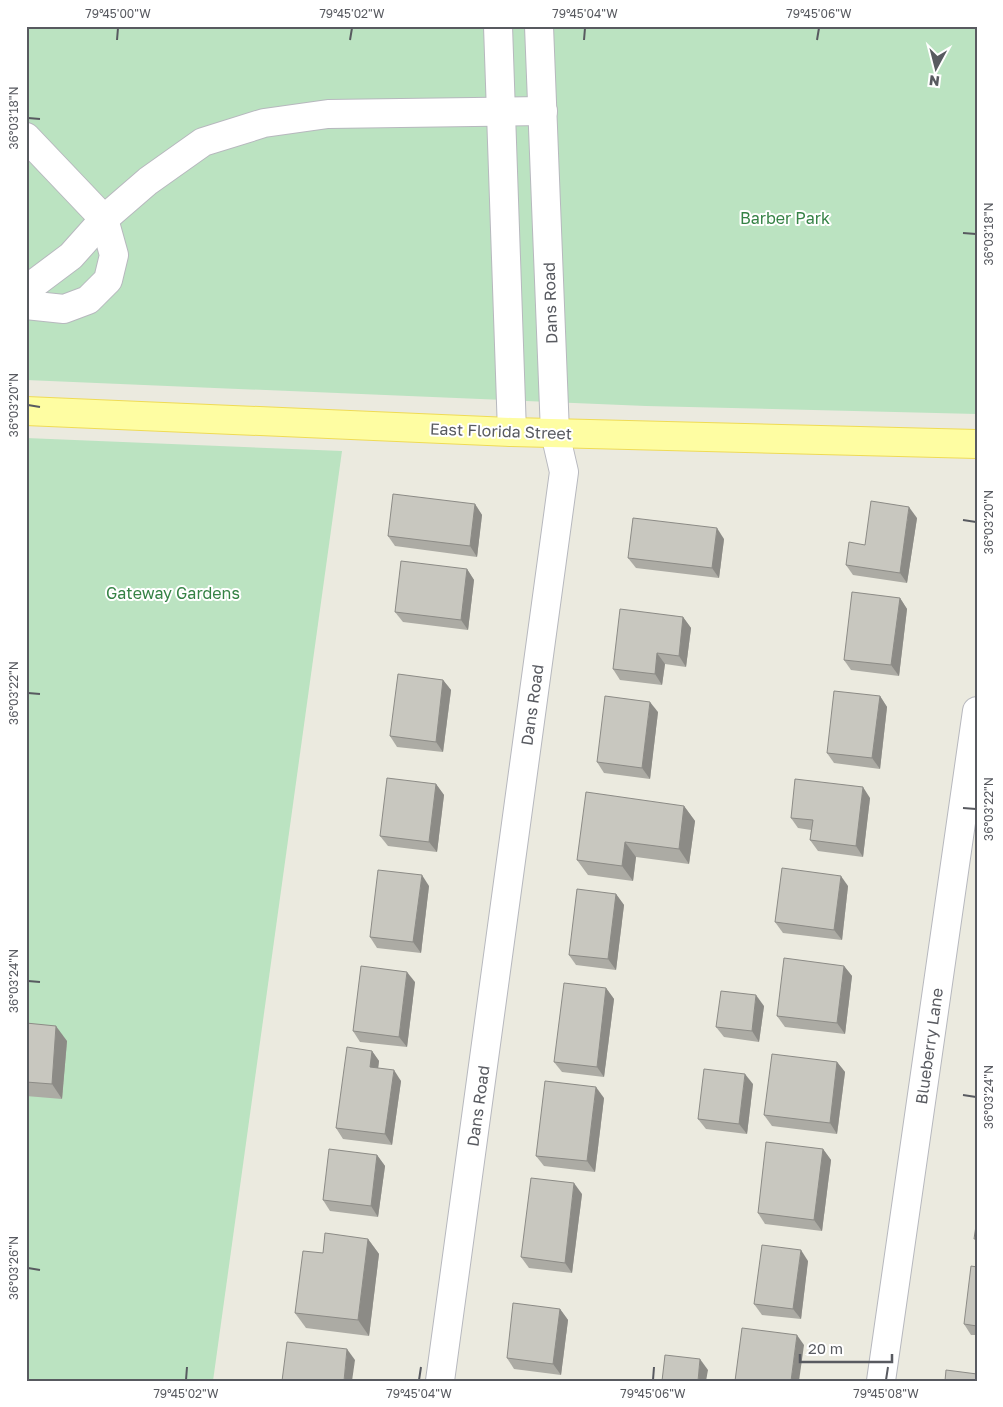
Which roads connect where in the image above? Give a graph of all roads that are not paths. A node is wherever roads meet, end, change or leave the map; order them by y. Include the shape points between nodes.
1 (498, 26) edge
2 (540, 26) edge
3 (501, 111) junction
4 (543, 111) junction
5 (26, 137) edge
6 (104, 219) junction
7 (26, 286) edge
8 (26, 305) edge
9 (26, 410) edge
10 (512, 432) junction
11 (555, 433) junction
12 (977, 444) edge
13 (977, 711) edge
14 (440, 1381) edge
15 (881, 1381) edge

1 - 3 street
2 - 4 street, Dans Road
3 - 4 street
3 - 6 street via 328,114 264,123 203,142 148,181
3 - 10 street
4 - 11 street, Dans Road
5 - 6 street
6 - 7 street via 71,256
6 - 8 street via 114,255 108,280 88,300 64,308
9 - 10 main road, East Florida Street
10 - 11 main road, East Florida Street
11 - 12 main road, East Florida Street
11 - 14 street, Dans Road via 564,472
13 - 15 street, Blueberry Lane

